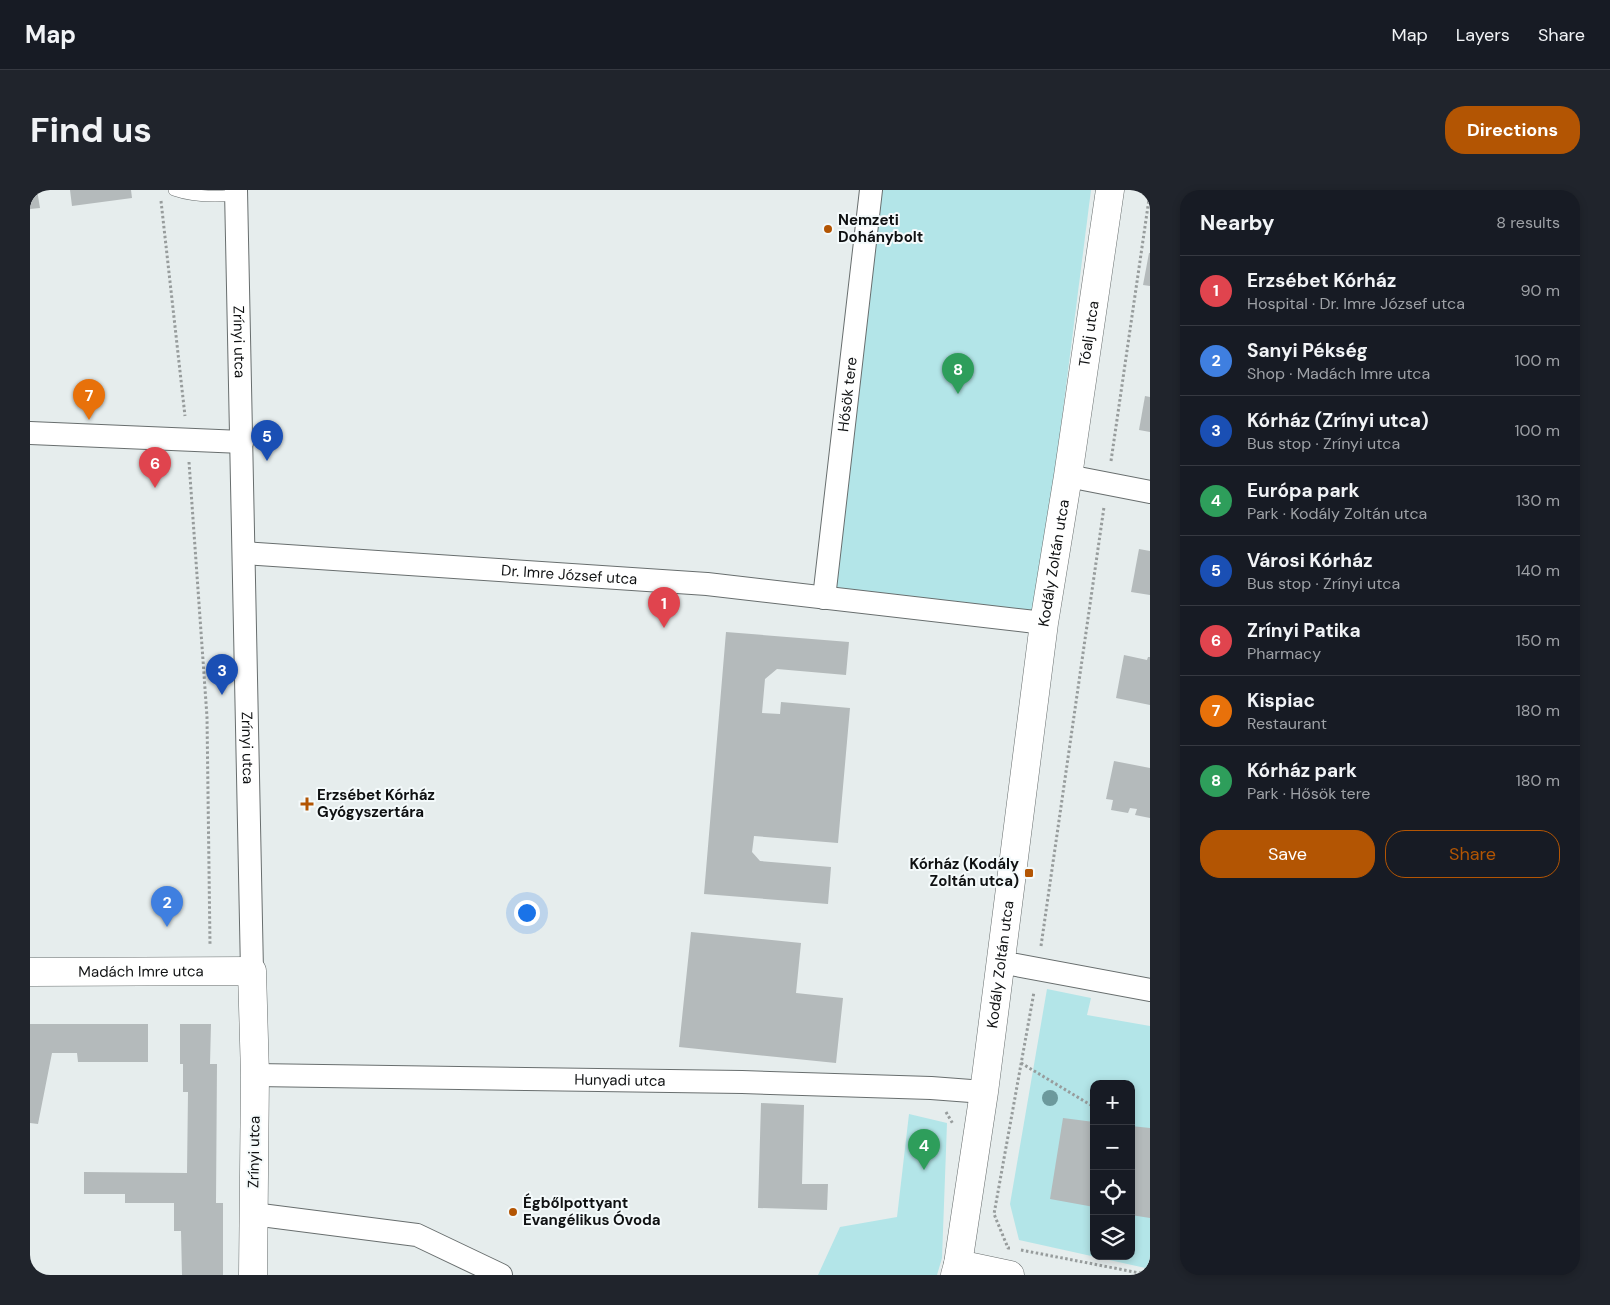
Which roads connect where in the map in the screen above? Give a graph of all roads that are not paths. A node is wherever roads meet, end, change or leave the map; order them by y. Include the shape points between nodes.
1 (174, 190) edge
2 (871, 190) edge
3 (1110, 190) edge
4 (236, 192) edge
5 (30, 432) edge
6 (242, 442) junction
7 (1068, 476) junction
8 (1150, 492) edge
9 (244, 553) junction
10 (824, 598) junction
11 (1044, 623) junction
12 (1000, 962) junction
13 (252, 971) junction
14 (30, 972) edge
15 (1150, 990) edge
16 (255, 1075) junction
17 (984, 1092) junction
18 (253, 1214) junction
19 (957, 1269) edge
20 (253, 1275) edge
21 (501, 1275) edge
22 (1010, 1275) edge

1 - 4 lane via 187,195 218,196
2 - 10 street, Hősök tere
3 - 7 street, Tóalj utca
4 - 6 street, Zrínyi utca
5 - 6 street
6 - 9 street, Zrínyi utca
7 - 8 street
7 - 11 street, Kodály Zoltán utca
9 - 10 street, Dr. Imre József utca via 707,584
9 - 13 street, Zrínyi utca
10 - 11 street, Dr. Imre József utca
11 - 12 street, Kodály Zoltán utca
12 - 15 street
12 - 17 street, Kodály Zoltán utca
13 - 14 street, Madách Imre utca
13 - 16 street, Zrínyi utca
16 - 17 street, Hunyadi utca via 742,1082
16 - 18 street, Zrínyi utca
17 - 19 street, Kodály Zoltán utca
18 - 20 street, Zrínyi utca
18 - 21 street via 417,1235
19 - 22 street

